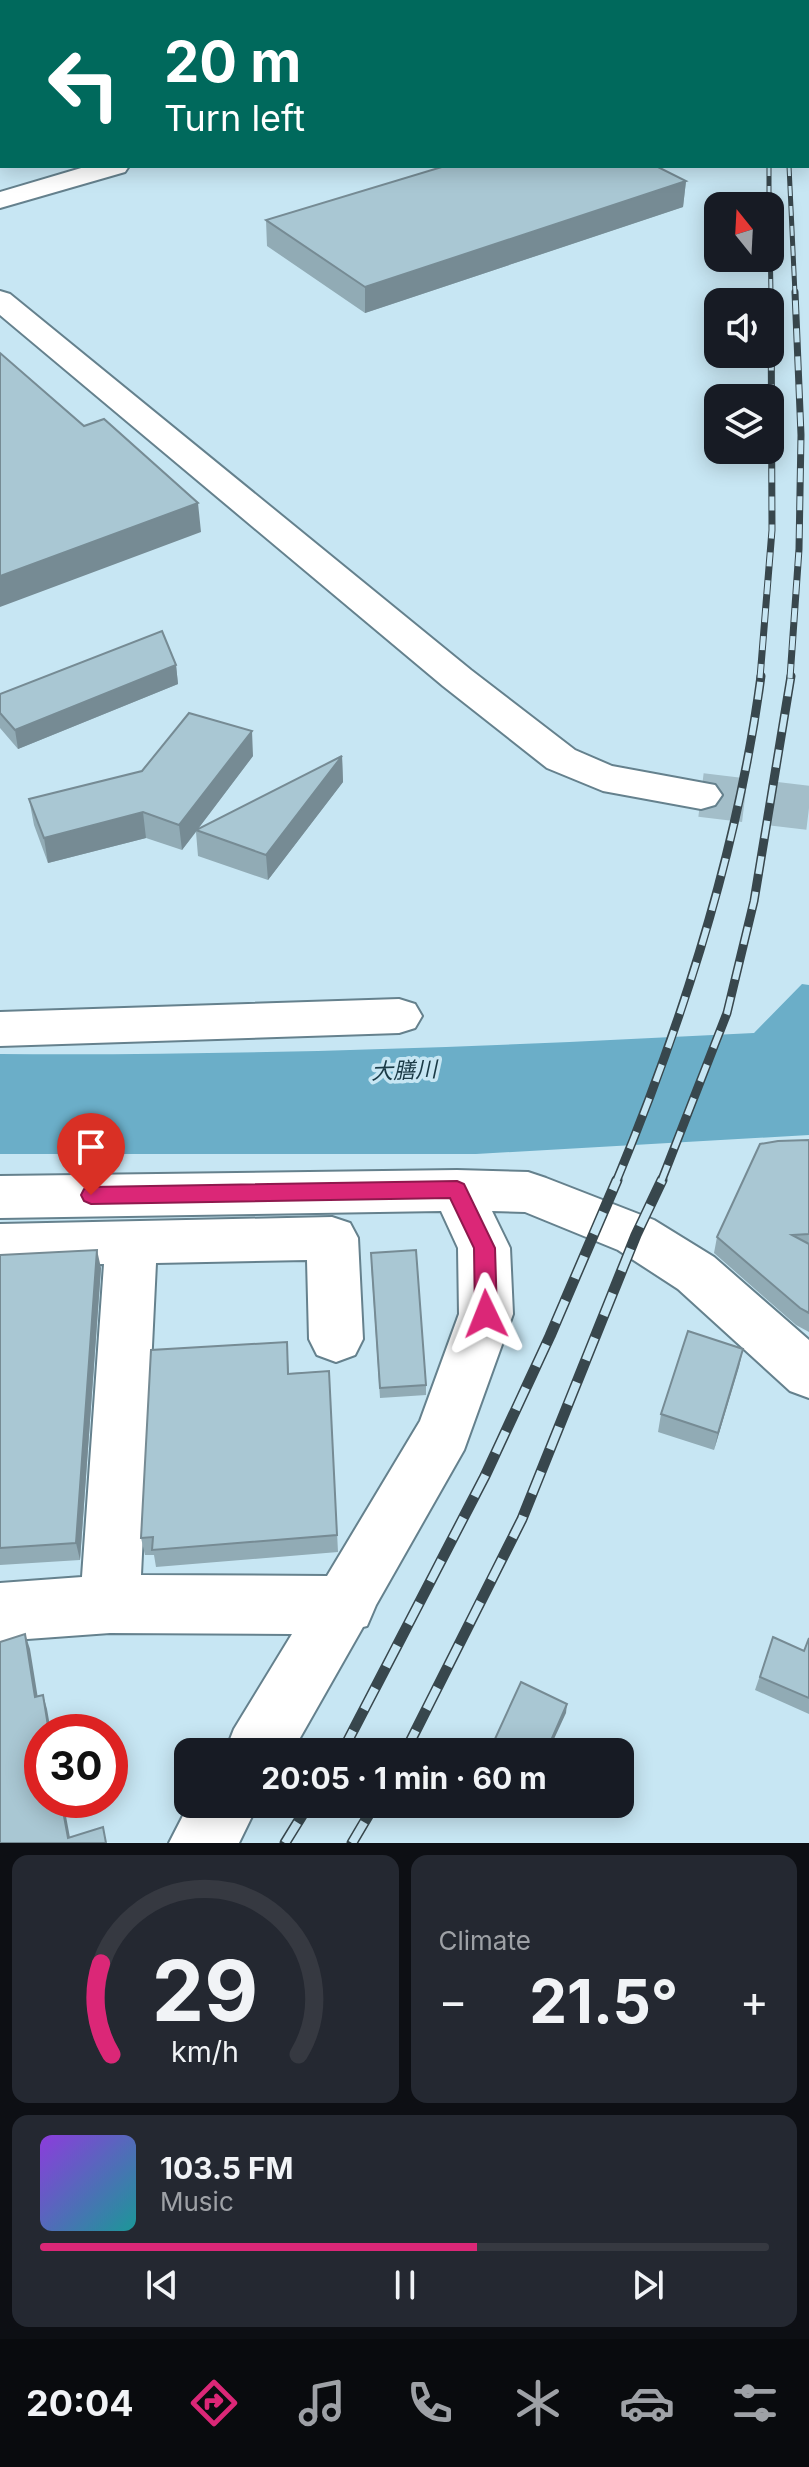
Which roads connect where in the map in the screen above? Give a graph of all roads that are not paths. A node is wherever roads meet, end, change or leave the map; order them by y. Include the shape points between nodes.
1 (109, 168) edge
2 (0, 200) edge
3 (0, 300) edge
4 (701, 795) tunnel mouth
5 (399, 1016) dead end
6 (0, 1029) edge
7 (457, 1190) junction
8 (0, 1197) edge
9 (131, 1242) junction
10 (0, 1245) edge
11 (336, 1339) dead end
12 (809, 1374) edge
13 (110, 1604) junction
14 (346, 1605) junction
15 (0, 1612) edge
16 (265, 1738) edge
17 (217, 1818) edge
18 (202, 1843) edge

1 - 2 street
3 - 4 street via 561,759 603,778
5 - 6 street
7 - 8 street
7 - 12 street via 528,1192 636,1235 696,1273
7 - 14 street via 484,1248 486,1314 444,1432
9 - 10 street
9 - 11 street via 332,1238
9 - 13 street
13 - 14 street
13 - 15 street
14 - 16 street
17 - 18 street

